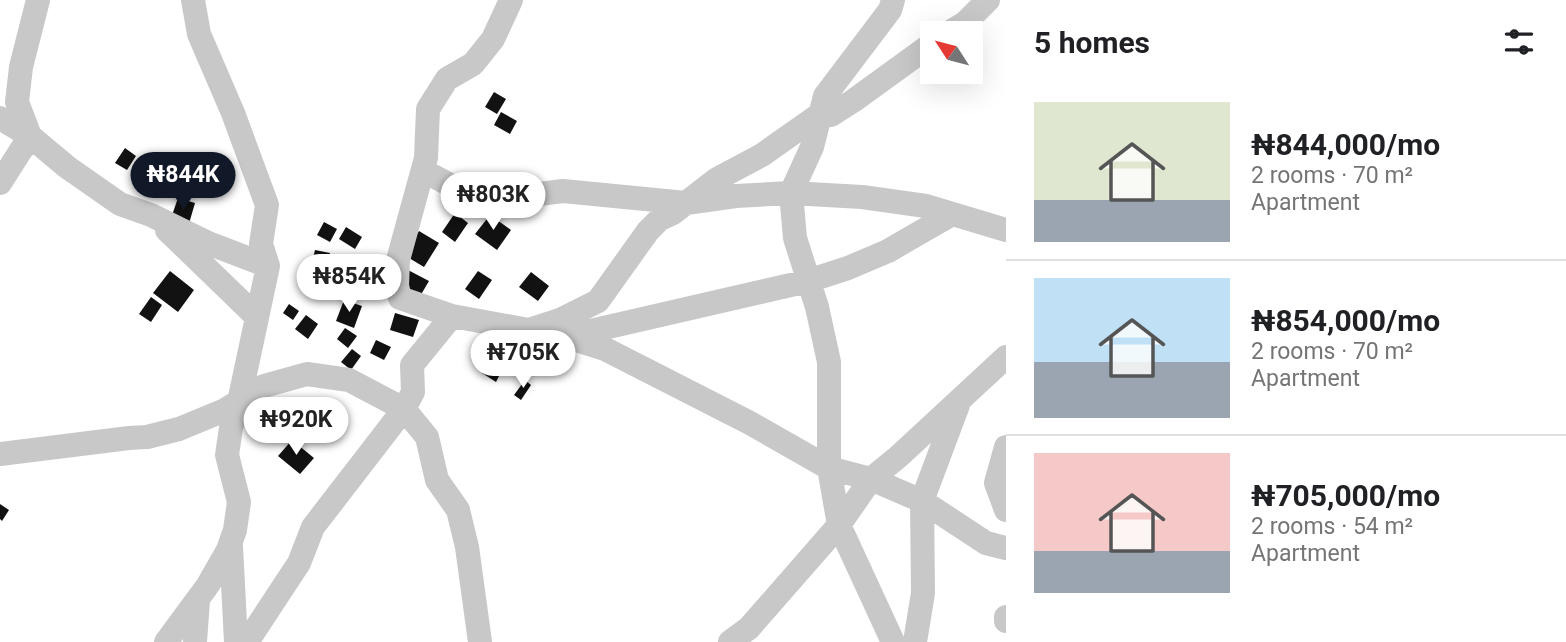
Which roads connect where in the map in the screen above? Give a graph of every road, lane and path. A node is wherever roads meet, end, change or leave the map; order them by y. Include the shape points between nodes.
1 (38, 0) edge
2 (193, 0) edge
3 (512, 0) edge
4 (893, 0) edge
5 (988, 0) edge
6 (967, 21) edge
7 (920, 53) edge
8 (823, 112) junction
9 (0, 118) edge
10 (30, 135) junction
11 (424, 170) junction
12 (0, 183) edge
13 (791, 193) junction
14 (686, 203) junction
15 (952, 214) junction
16 (151, 215) junction
17 (1006, 230) edge
18 (268, 266) junction
19 (808, 281) junction
20 (452, 316) junction
21 (257, 317) junction
22 (528, 330) junction
23 (567, 337) junction
24 (1006, 357) edge
25 (960, 401) junction
26 (239, 402) junction
27 (404, 409) junction
28 (1006, 447) edge
29 (0, 454) edge
30 (829, 468) junction
31 (871, 479) junction
32 (922, 501) junction
33 (1006, 510) edge
34 (839, 525) junction
35 (999, 540) edge
36 (231, 542) junction
37 (198, 600) junction
38 (166, 642) edge
39 (195, 642) edge
40 (236, 642) edge
41 (247, 642) edge
42 (480, 642) edge
43 (730, 642) edge
44 (893, 642) edge
45 (915, 642) edge

1 - 10 street via 17,102
2 - 18 street via 199,34 267,205 261,244
3 - 11 street via 493,39 473,64 447,79 428,109
4 - 8 street via 825,96
5 - 6 street
7 - 8 street via 853,102 831,115
8 - 13 street
8 - 14 street via 762,155 717,178
9 - 10 street
10 - 12 street
10 - 16 street via 120,204
11 - 14 street via 467,194 523,196 563,191
11 - 20 street via 398,260 397,286 400,299
13 - 14 street
13 - 15 street via 862,197
13 - 19 street via 795,238
14 - 22 street via 648,231 598,301
15 - 17 street
15 - 19 street via 888,251
16 - 18 street
16 - 21 street
18 - 21 street
19 - 23 street
19 - 30 street via 829,362
20 - 22 street
20 - 27 street via 412,365 413,392
21 - 26 street
22 - 23 street
23 - 30 street via 605,349
24 - 25 street
25 - 31 street
25 - 32 street
26 - 27 street via 264,386 307,374 349,380
26 - 29 street via 147,438
26 - 36 street via 227,455 239,502
27 - 41 street via 313,527 299,563
27 - 42 street via 427,437 438,480 458,510
28 - 33 street via 996,484
30 - 31 street
30 - 34 street
31 - 32 street
31 - 34 street
32 - 35 street
32 - 45 street via 923,593
34 - 43 street via 749,628
34 - 44 street
36 - 37 street
36 - 40 street
37 - 38 street
37 - 39 street

